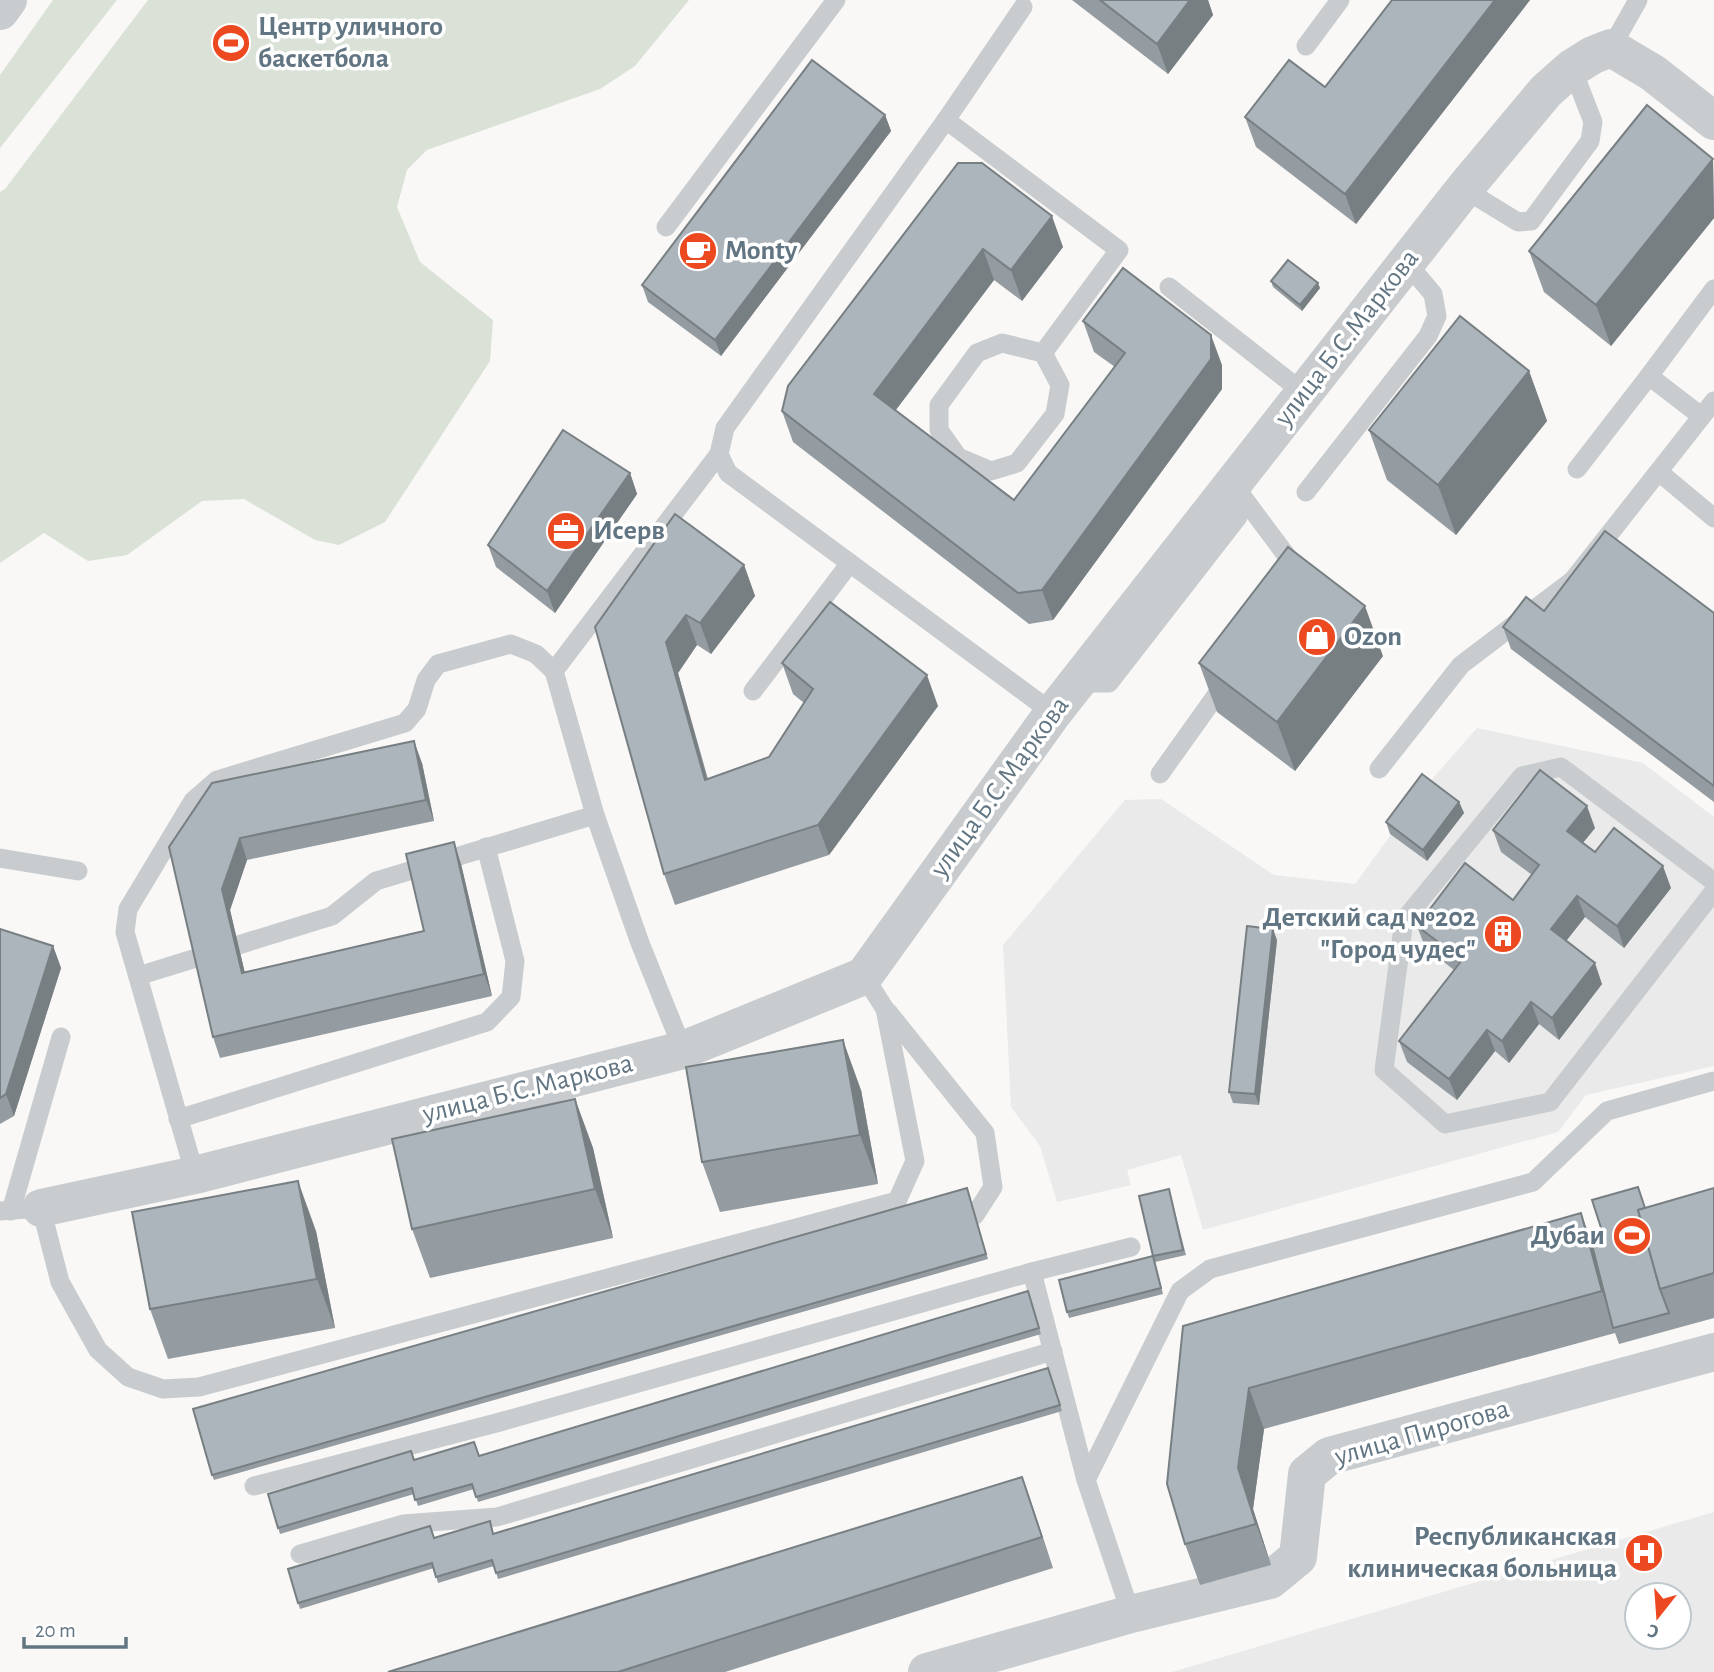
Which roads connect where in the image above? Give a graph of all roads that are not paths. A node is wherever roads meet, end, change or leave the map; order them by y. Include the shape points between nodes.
1 (8, 0) edge
2 (836, 0) edge
3 (1340, 0) edge
4 (1637, 0) edge
5 (1023, 7) dead end
6 (0, 11) edge
7 (1306, 46) dead end
8 (1611, 48) junction
9 (1572, 68) junction
10 (946, 120) junction
11 (1714, 121) edge
12 (1464, 189) junction
13 (666, 227) dead end
14 (1406, 262) junction
15 (1169, 287) dead end
16 (1714, 289) edge
17 (1043, 353) junction
18 (1649, 376) junction
19 (1304, 393) junction
20 (1707, 409) edge
21 (719, 454) junction
22 (1577, 469) dead end
23 (1659, 472) junction
24 (1233, 484) junction
25 (1306, 492) dead end
26 (1714, 518) edge
27 (850, 563) junction
28 (1284, 592) edge
29 (1241, 660) edge
30 (554, 671) junction
31 (753, 691) dead end
32 (1053, 713) junction
33 (1379, 769) dead end
34 (1160, 774) dead end
35 (595, 815) junction
36 (486, 847) junction
37 (0, 858) edge
38 (78, 871) dead end
39 (1714, 882) edge
40 (1714, 891) edge
41 (138, 976) junction
42 (864, 976) junction
43 (885, 1009) junction
44 (61, 1037) dead end
45 (683, 1050) junction
46 (1714, 1081) edge
47 (178, 1119) junction
48 (195, 1175) junction
49 (17, 1210) edge
50 (975, 1215) edge
51 (1131, 1247) dead end
52 (1032, 1272) junction
53 (1053, 1351) junction
54 (1714, 1352) edge
55 (1086, 1480) junction
56 (254, 1486) dead end
57 (300, 1554) dead end
58 (1131, 1614) junction
59 (927, 1672) edge

1 - 6 street
2 - 13 lane
3 - 7 lane
4 - 8 lane
5 - 10 lane
8 - 9 street, улица Б.С.Маркова
8 - 11 street via 1653,73
9 - 12 street, улица Б.С.Маркова via 1546,91
9 - 12 lane via 1593,122 1590,141 1531,221 1518,222
10 - 17 lane via 1119,250
10 - 21 lane via 725,428
12 - 14 street, улица Б.С.Маркова
14 - 19 street, улица Б.С.Маркова
14 - 25 lane via 1433,294 1437,316 1428,336
15 - 19 lane
16 - 18 lane
17 - 17 lane via 1002,343 977,353 939,405 939,429 958,457 992,471 1017,463 1055,414 1060,386
18 - 20 lane
18 - 22 lane
19 - 24 street, улица Б.С.Маркова
20 - 23 lane
21 - 27 lane via 728,473
21 - 30 lane
23 - 26 lane
23 - 33 lane via 1573,580 1461,665
24 - 28 lane via 1289,559
24 - 32 street, улица Б.С.Маркова
27 - 31 lane
27 - 32 lane
29 - 34 lane
30 - 35 lane
30 - 41 lane via 537,654 511,644 438,664 426,680 417,709 404,723 217,780 193,801 128,909 125,932
32 - 42 street, улица Б.С.Маркова
35 - 36 lane
35 - 45 lane
36 - 41 lane via 376,881 332,916
36 - 47 lane via 515,961 511,997 487,1022
37 - 38 lane
39 - 40 lane via 1561,767 1522,776 1404,920 1384,1070 1445,1124 1550,1102
41 - 47 lane
42 - 43 lane
42 - 45 street, улица Б.С.Маркова
43 - 49 lane via 915,1161 897,1201 199,1387 163,1389 128,1377 98,1350
43 - 50 lane via 985,1133 993,1187
44 - 49 lane
45 - 48 street, улица Б.С.Маркова
46 - 55 lane via 1607,1111 1533,1182 1210,1269 1180,1292
47 - 48 lane
48 - 49 street, улица Б.С.Маркова
51 - 52 lane
52 - 53 lane
52 - 56 lane via 500,1422
53 - 55 lane
53 - 57 lane via 497,1517 403,1524
54 - 58 street, улица Пирогова via 1329,1456 1307,1474 1298,1557 1270,1580
55 - 58 lane
58 - 59 street, улица Пирогова

